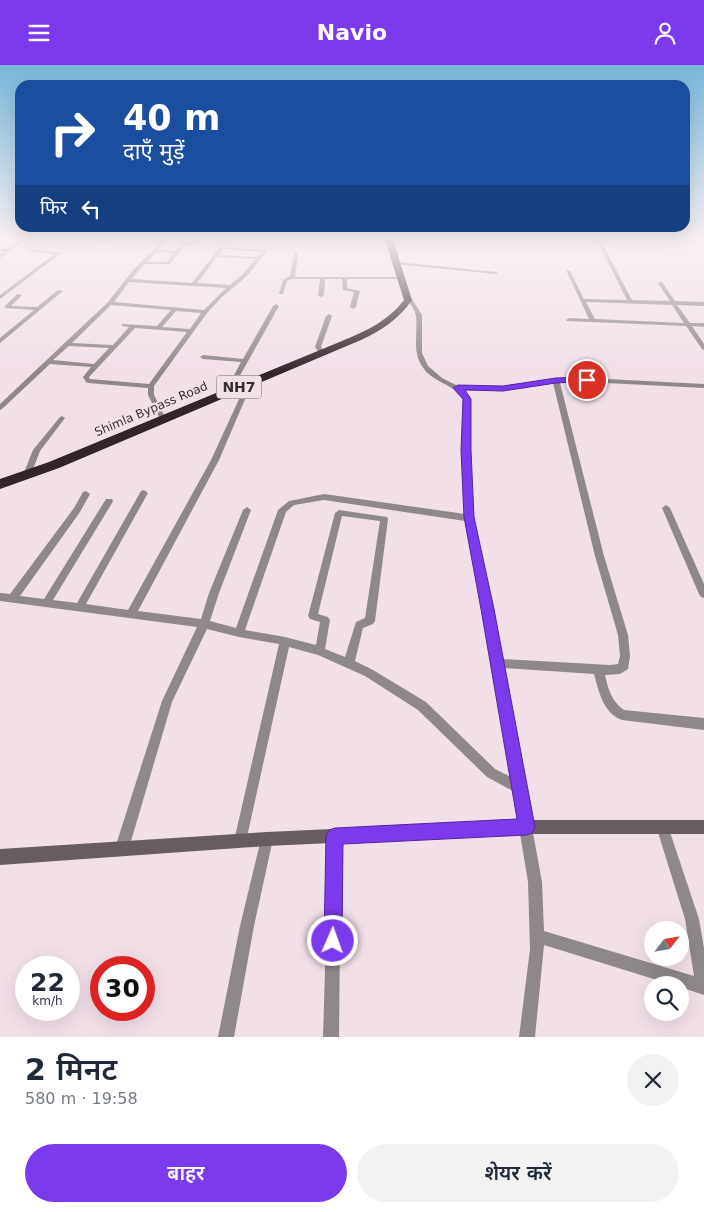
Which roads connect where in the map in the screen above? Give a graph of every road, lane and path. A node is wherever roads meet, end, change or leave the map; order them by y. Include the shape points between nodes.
1 (20, 282) edge
2 (126, 282) edge
3 (167, 282) edge
4 (236, 282) edge
5 (284, 282) edge
6 (322, 282) edge
7 (344, 282) edge
8 (403, 282) edge
9 (573, 282) edge
10 (620, 282) edge
11 (660, 283) dead end
12 (194, 284) joint
13 (231, 287) junction
14 (60, 291) dead end
15 (281, 293) dead end
16 (19, 295) dead end
17 (321, 295) dead end
18 (0, 297) edge
19 (408, 297) junction
20 (582, 300) junction
21 (630, 301) junction
22 (110, 303) junction
23 (674, 303) junction
24 (704, 304) edge
25 (276, 306) dead end
26 (352, 307) dead end
27 (38, 309) junction
28 (175, 309) junction
29 (205, 312) junction
30 (329, 316) dead end
31 (569, 320) dead end
32 (593, 321) junction
33 (688, 324) junction
34 (124, 325) dead end
35 (704, 325) edge
36 (133, 326) junction
37 (158, 328) junction
38 (192, 331) junction
39 (0, 341) edge
40 (68, 344) junction
41 (114, 347) junction
42 (704, 348) edge
43 (322, 353) junction
44 (203, 357) dead end
45 (245, 361) junction
46 (51, 362) junction
47 (95, 366) junction
48 (556, 381) junction
49 (704, 385) edge
50 (151, 386) junction
51 (237, 388) junction
52 (458, 388) junction
53 (0, 408) edge
54 (62, 418) dead end
55 (163, 419) junction
56 (27, 475) junction
57 (0, 485) edge
58 (144, 493) dead end
59 (86, 494) dead end
60 (109, 501) dead end
61 (666, 508) dead end
62 (247, 510) dead end
63 (469, 517) junction
64 (704, 594) edge
65 (0, 597) edge
66 (12, 599) junction
67 (46, 603) junction
68 (79, 608) junction
69 (131, 614) junction
70 (204, 624) junction
71 (239, 633) junction
72 (285, 641) junction
73 (320, 651) junction
74 (350, 663) junction
75 (497, 663) junction
76 (598, 670) junction
77 (704, 724) edge
78 (518, 787) junction
79 (662, 826) junction
80 (527, 827) junction
81 (704, 827) edge
82 (335, 836) junction
83 (267, 839) junction
84 (240, 841) junction
85 (122, 848) junction
86 (0, 857) edge
87 (538, 936) junction
88 (704, 987) edge
89 (226, 1037) edge
90 (331, 1037) edge
91 (527, 1037) edge

1 - 18 street
2 - 22 street
3 - 12 street
4 - 13 street
5 - 15 street
6 - 17 street
7 - 26 street via 345,289 357,291
8 - 19 highway
9 - 20 street
10 - 21 street
11 - 23 street
12 - 13 street
13 - 29 street
14 - 27 street
16 - 27 street via 7,307
19 - 43 highway, Shimla Bypass Road / NH7 via 404,307 391,319
19 - 52 street via 420,315 419,353 425,367
20 - 21 street
20 - 32 street
21 - 23 street
22 - 28 street
22 - 40 street
23 - 24 street
23 - 33 street
25 - 45 street
27 - 39 street
28 - 29 street
28 - 37 street
29 - 38 street
30 - 43 street via 318,347
31 - 32 street
32 - 33 street
33 - 35 street
33 - 42 street
34 - 36 street
36 - 37 street
36 - 41 street
37 - 38 street
38 - 50 street
40 - 41 street
40 - 46 street
41 - 47 street
43 - 51 highway, Shimla Bypass Road / NH7
44 - 45 street
45 - 51 street via 235,379
46 - 47 street
46 - 53 street
47 - 50 street via 86,377 88,381
48 - 49 street
48 - 52 street via 503,388
48 - 76 street via 626,649 624,666 620,669
50 - 55 street via 151,395
51 - 55 highway, Shimla Bypass Road / NH7
51 - 69 street via 243,397 215,460
52 - 63 street via 467,399
54 - 56 street via 37,450
55 - 56 highway, Shimla Bypass Road / NH7
56 - 57 highway, Shimla Bypass Road / NH7
58 - 68 street
59 - 66 street
60 - 67 street
61 - 64 street
62 - 70 street
63 - 71 street via 324,497 292,503 282,510
63 - 75 street
65 - 66 street
66 - 67 street
67 - 68 street
68 - 69 street
69 - 70 street
70 - 71 street
70 - 85 street via 167,701
71 - 72 street
72 - 73 street
72 - 84 street
73 - 74 street
73 - 74 street via 325,620 313,615 338,513 384,519 370,621 359,625
74 - 78 street via 422,706 486,768
75 - 76 street
75 - 78 street
76 - 77 street via 608,702 622,715
78 - 80 street
79 - 80 street
79 - 81 street
79 - 88 street via 692,919
80 - 82 street
80 - 87 street via 536,882
82 - 83 street
82 - 90 street
83 - 84 street
83 - 89 street via 246,926
84 - 85 street
85 - 86 street
87 - 88 street
87 - 91 street

